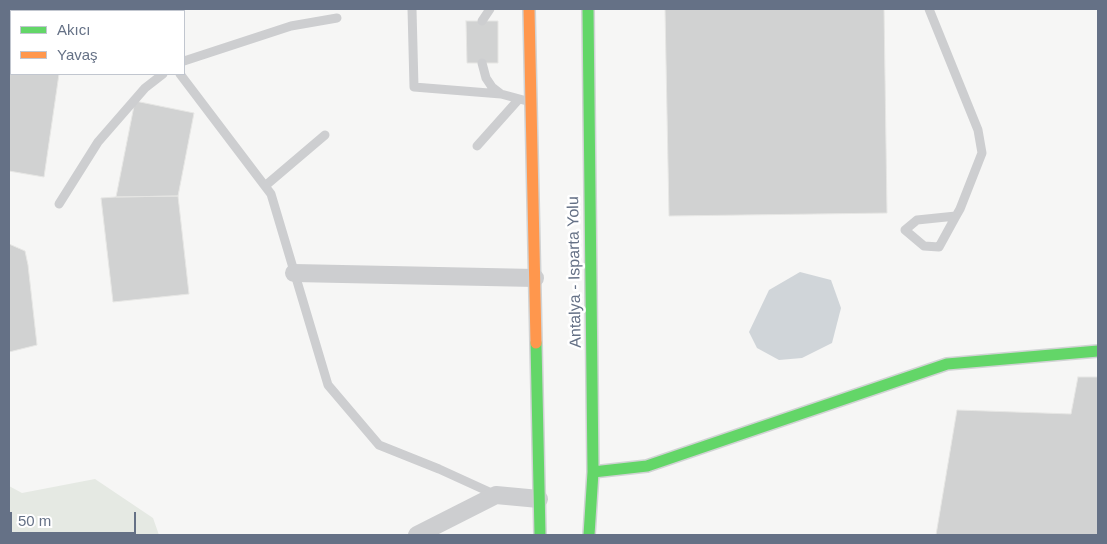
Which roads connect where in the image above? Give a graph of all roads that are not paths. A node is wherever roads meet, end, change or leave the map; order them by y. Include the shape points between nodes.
1 (412, 9) edge
2 (490, 9) edge
3 (529, 9) edge
4 (588, 9) edge
5 (929, 9) edge
6 (337, 18) dead end
7 (482, 21) dead end
8 (185, 61) edge
9 (482, 63) dead end
10 (162, 75) edge
11 (181, 75) edge
12 (501, 94) junction
13 (519, 99) junction
14 (531, 102) junction
15 (325, 134) dead end
16 (477, 146) dead end
17 (265, 186) junction
18 (59, 204) dead end
19 (956, 216) junction
20 (294, 273) junction
21 (535, 278) junction
22 (1098, 351) edge
23 (593, 472) junction
24 (496, 495) junction
25 (539, 499) junction
26 (417, 535) edge
27 (540, 535) edge
28 (589, 535) edge

1 - 12 lane via 414,87
2 - 7 lane
3 - 14 main road
4 - 23 main road, Antalya - Isparta Yolu
5 - 19 lane via 978,130 982,153
6 - 8 lane via 291,26
9 - 12 lane via 486,78
10 - 18 lane via 145,88 98,142
11 - 17 lane
12 - 13 lane
13 - 14 lane
13 - 16 lane
14 - 21 main road
15 - 17 lane
17 - 20 lane via 271,194
19 - 19 lane via 917,220 905,230 924,246 939,247
20 - 21 street
20 - 24 lane via 328,384 379,445
21 - 25 main road
22 - 23 main road via 947,364 647,466
23 - 28 main road, Antalya - Isparta Yolu
24 - 25 street
24 - 26 street
25 - 27 main road

